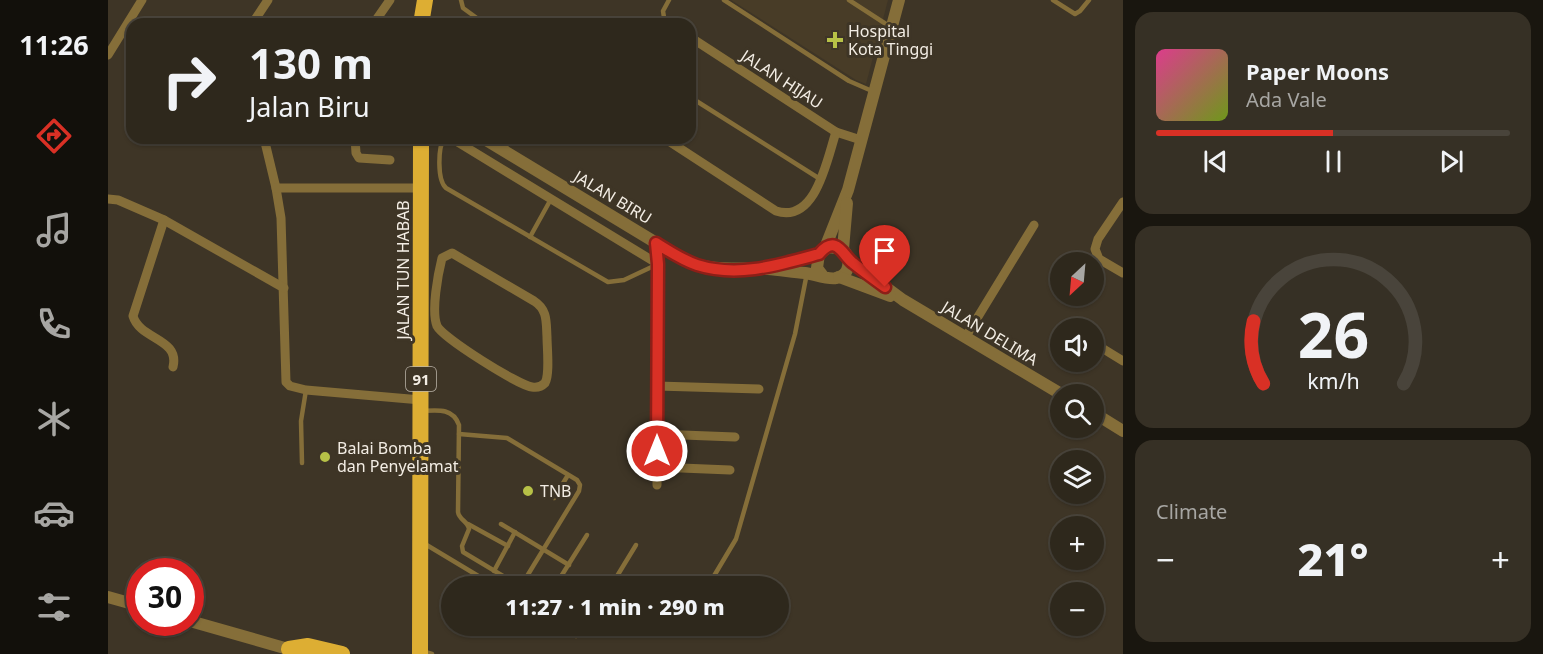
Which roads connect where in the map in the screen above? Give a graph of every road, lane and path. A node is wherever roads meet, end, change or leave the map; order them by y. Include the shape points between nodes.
1 (142, 0) edge
2 (268, 0) edge
3 (390, 0) edge
4 (425, 0) edge
5 (461, 0) edge
6 (669, 0) edge
7 (724, 0) edge
8 (849, 0) edge
9 (899, 0) edge
10 (1053, 0) edge
11 (1089, 0) edge
12 (131, 18) edge
13 (256, 18) edge
14 (378, 18) edge
15 (421, 18) edge
16 (477, 18) edge
17 (664, 18) edge
18 (126, 26) edge
19 (891, 28) junction
20 (696, 41) edge
21 (108, 55) edge
22 (874, 92) junction
23 (696, 101) edge
24 (836, 132) junction
25 (861, 140) junction
26 (265, 144) edge
27 (355, 144) edge
28 (420, 144) edge
29 (441, 144) edge
30 (461, 144) edge
31 (497, 144) edge
32 (673, 144) edge
33 (390, 160) dead end
34 (820, 178) junction
35 (276, 188) junction
36 (421, 188) junction
37 (848, 190) junction
38 (108, 198) edge
39 (551, 199) junction
40 (1123, 202) edge
41 (164, 220) junction
42 (1034, 225) dead end
43 (530, 237) junction
44 (656, 243) junction
45 (822, 251) junction
46 (846, 255) junction
47 (658, 264) junction
48 (767, 269) junction
49 (807, 273) junction
50 (1123, 273) edge
51 (823, 276) junction
52 (421, 278) junction
53 (839, 278) junction
54 (437, 283) junction
55 (284, 288) junction
56 (903, 300) junction
57 (965, 338) junction
58 (1104, 349) edge
59 (1123, 361) edge
60 (173, 367) dead end
61 (657, 386) junction
62 (1050, 388) edge
63 (759, 389) dead end
64 (306, 390) junction
65 (421, 405) junction
66 (1104, 419) edge
67 (1123, 431) edge
68 (459, 434) junction
69 (657, 434) junction
70 (735, 437) dead end
71 (302, 463) dead end
72 (657, 468) junction
73 (730, 470) dead end
74 (568, 475) junction
75 (657, 485) dead end
76 (554, 498) dead end
77 (468, 523) junction
78 (501, 524) dead end
79 (515, 532) junction
80 (587, 535) dead end
81 (421, 542) junction
82 (636, 545) dead end
83 (508, 546) junction
84 (543, 549) junction
85 (568, 565) junction
86 (494, 571) junction
87 (478, 576) edge
88 (503, 576) edge
89 (527, 576) edge
90 (561, 576) edge
91 (618, 576) edge
92 (714, 576) edge
93 (108, 597) edge
94 (126, 602) edge
95 (204, 625) edge
96 (297, 652) edge
97 (421, 653) edge
98 (342, 654) edge

1 - 12 street
2 - 13 street
3 - 14 street
4 - 15 highway
5 - 16 lane via 463,8
6 - 17 lane
7 - 22 lane via 849,81
8 - 19 lane
9 - 19 street
10 - 11 lane via 1075,14
18 - 21 street
19 - 22 street
20 - 24 street, JALAN HIJAU
22 - 25 street
23 - 34 lane
24 - 25 street, JALAN HIJAU
24 - 34 street
25 - 37 street
26 - 35 street
27 - 33 street via 359,158
28 - 36 highway, JALAN TUN HABAB / 91
29 - 43 lane via 443,186
30 - 39 street
31 - 44 street, JALAN BIRU
32 - 34 street via 785,214 806,206
35 - 36 street
35 - 55 street
36 - 52 highway, JALAN TUN HABAB / 91
37 - 45 street
37 - 46 street
38 - 41 street
39 - 43 lane
39 - 47 street
40 - 50 street via 1095,249 1099,259
41 - 55 street
41 - 60 street via 133,316 137,327 171,349
42 - 57 street
43 - 47 lane via 608,282 624,280
44 - 47 street
44 - 48 street, JALAN BIRU via 698,265
45 - 46 street via 834,246
45 - 48 street, JALAN BIRU
45 - 51 street via 817,268
46 - 53 street via 847,271
46 - 56 street, JALAN DELIMA
47 - 61 street
48 - 49 street, JALAN BIRU
49 - 51 street, JALAN BIRU
49 - 92 lane via 795,334 736,539
51 - 53 street
52 - 54 street
52 - 65 highway, JALAN TUN HABAB / 91
53 - 56 street, JALAN DELIMA
54 - 54 street via 435,316 440,331 522,383 534,388 545,383 546,319 540,305 452,253 442,258
55 - 64 street via 285,377 290,386
56 - 57 street, JALAN DELIMA
57 - 62 street, JALAN DELIMA
58 - 59 street
61 - 63 street
61 - 69 street
64 - 65 street
64 - 71 lane via 301,421
65 - 68 lane via 452,413
65 - 81 highway, JALAN TUN HABAB / 91
66 - 67 street
68 - 74 lane via 507,438
68 - 77 lane via 458,512
69 - 70 street
69 - 72 street
72 - 73 street
72 - 75 street
74 - 76 lane
74 - 84 lane via 579,482 580,488
77 - 83 lane
77 - 86 lane via 463,552
78 - 79 lane
79 - 83 lane
79 - 84 lane
80 - 85 lane
81 - 87 lane
81 - 97 highway, JALAN TUN HABAB / 91
82 - 91 lane
83 - 86 lane
84 - 85 lane
84 - 89 lane
85 - 90 lane
86 - 88 lane
93 - 94 street
95 - 96 street
96 - 98 highway via 308,646

